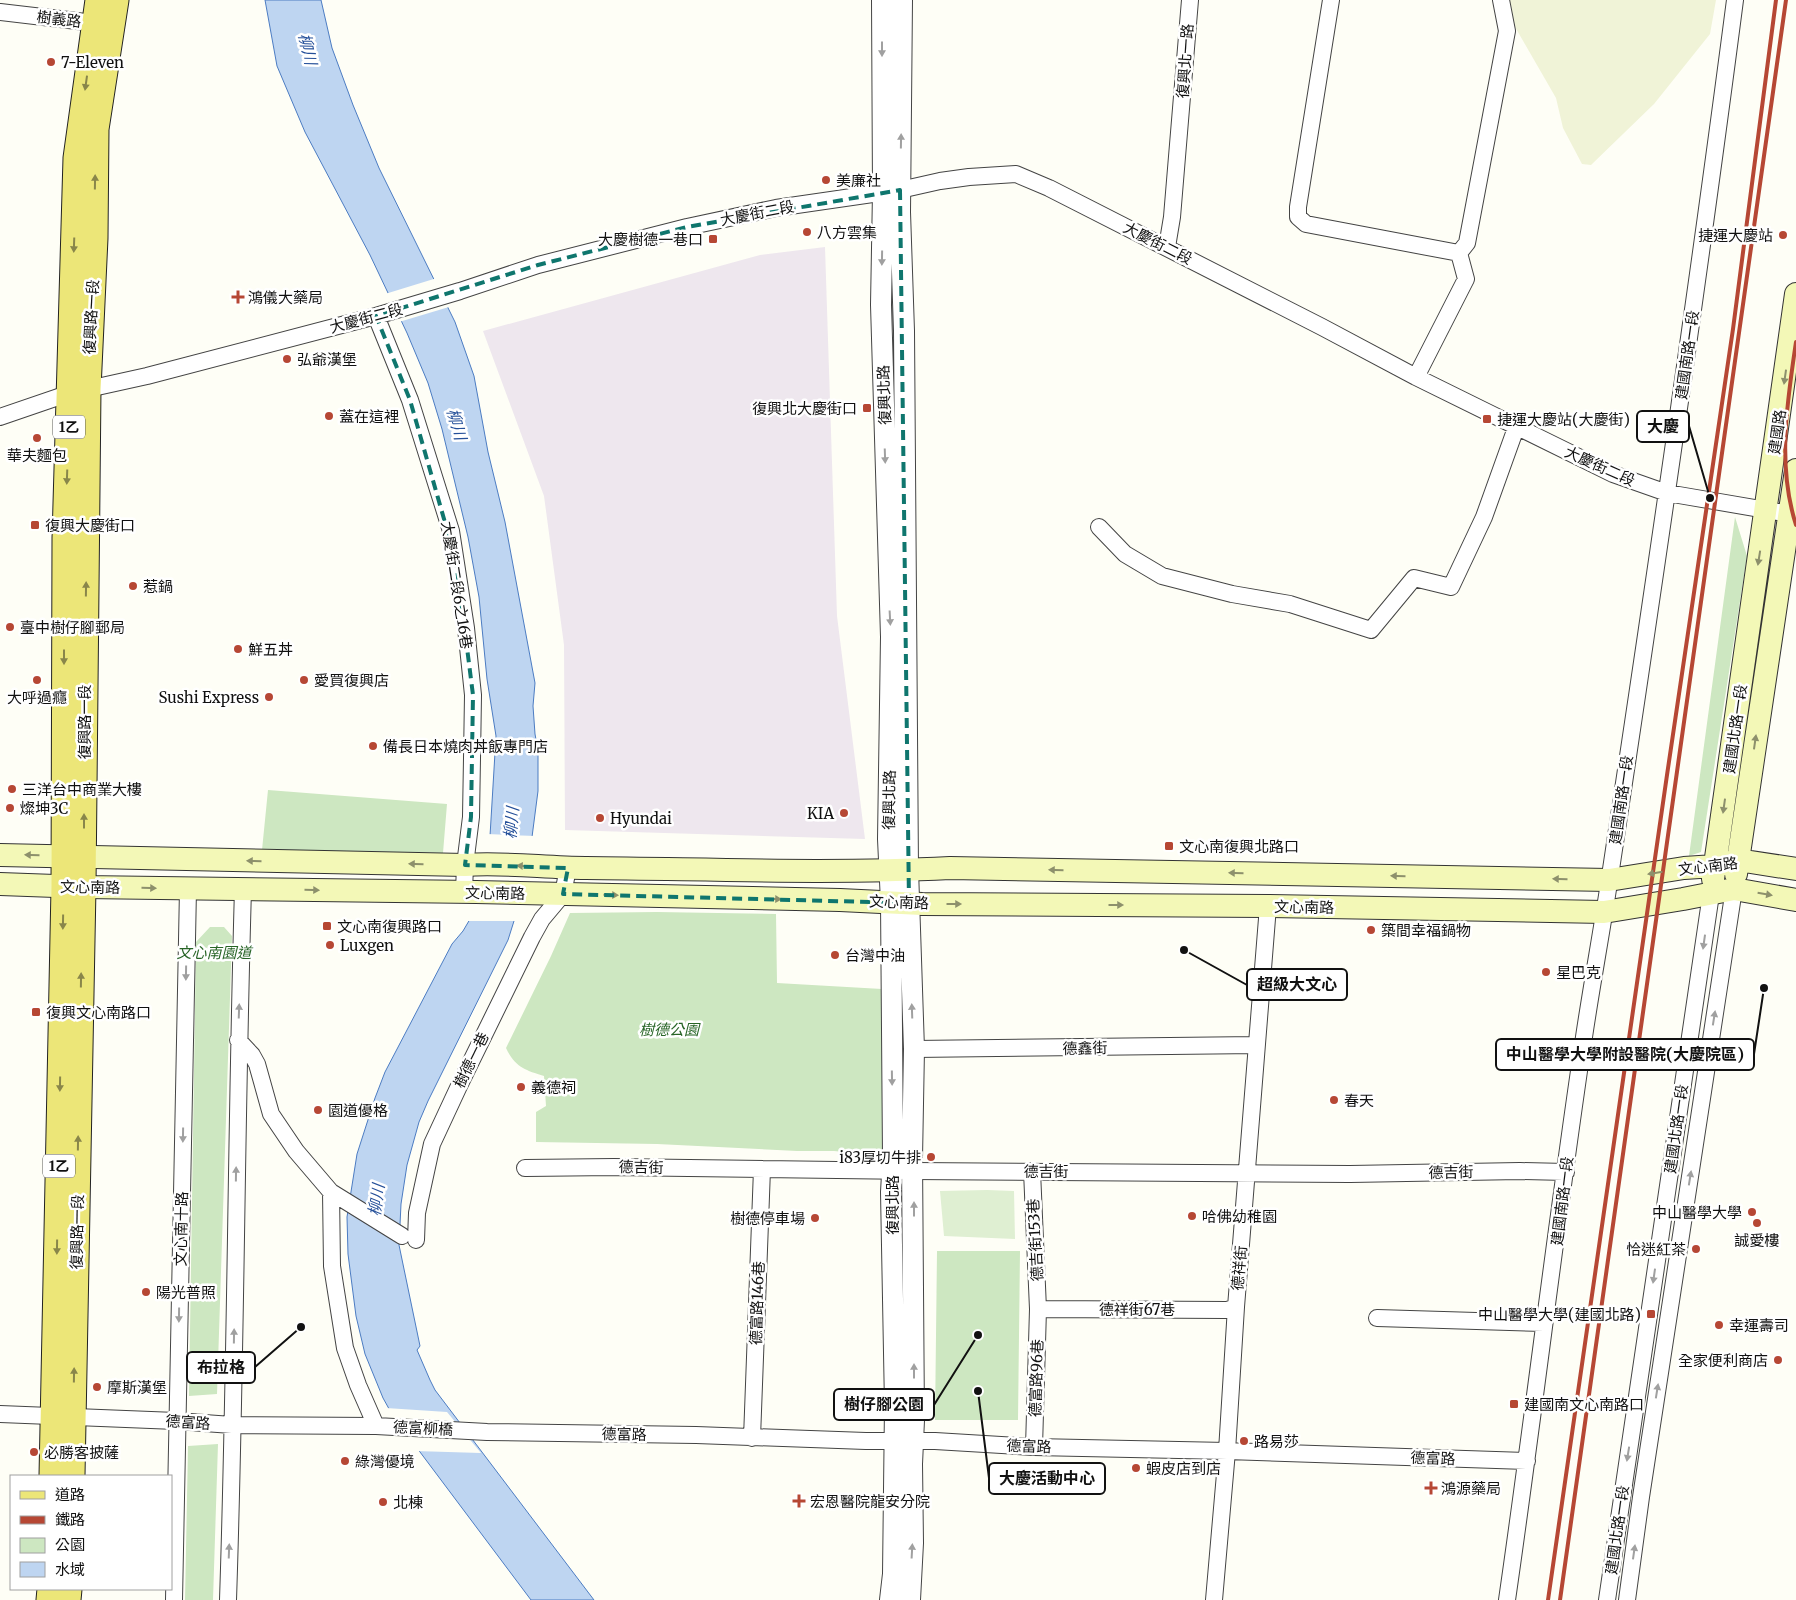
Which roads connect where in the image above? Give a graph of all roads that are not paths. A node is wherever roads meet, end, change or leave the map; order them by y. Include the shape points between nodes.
1 (882, 0) edge
2 (902, 0) edge
3 (1190, 0) edge
4 (1331, 0) edge
5 (1500, 0) edge
6 (1735, 0) edge
7 (106, 8) edge
8 (0, 12) edge
9 (891, 191) junction
10 (1167, 247) junction
11 (1459, 253) junction
12 (1796, 294) edge
13 (379, 314) junction
14 (1416, 377) junction
15 (79, 391) junction
16 (0, 417) edge
17 (1517, 425) junction
18 (1796, 470) edge
19 (1667, 493) junction
20 (1766, 510) junction
21 (1793, 515) edge
22 (1099, 527) dead end
23 (0, 855) edge
24 (73, 856) junction
25 (1738, 860) junction
26 (472, 864) junction
27 (1715, 866) junction
28 (568, 868) junction
29 (898, 869) junction
30 (1796, 870) edge
31 (1609, 880) junction
32 (0, 884) edge
33 (74, 887) junction
34 (188, 889) junction
35 (243, 889) junction
36 (1734, 889) junction
37 (470, 892) junction
38 (562, 894) junction
39 (1711, 894) junction
40 (1796, 900) edge
41 (900, 902) junction
42 (1268, 906) junction
43 (1604, 912) junction
44 (238, 1040) junction
45 (1257, 1046) junction
46 (914, 1050) junction
47 (525, 1168) dead end
48 (762, 1169) junction
49 (892, 1170) junction
50 (913, 1171) junction
51 (1032, 1171) junction
52 (1566, 1172) junction
53 (1247, 1173) junction
54 (336, 1196) junction
55 (1236, 1307) junction
56 (1038, 1309) junction
57 (1377, 1318) dead end
58 (1544, 1323) junction
59 (0, 1414) edge
60 (64, 1416) junction
61 (176, 1421) junction
62 (232, 1425) junction
63 (376, 1426) junction
64 (470, 1431) joint
65 (752, 1438) junction
66 (904, 1441) junction
67 (1034, 1447) junction
68 (1227, 1451) junction
69 (1527, 1461) junction
70 (52, 1475) edge
71 (72, 1475) edge
72 (174, 1600) edge
73 (228, 1600) edge
74 (890, 1600) edge
75 (910, 1600) edge
76 (1214, 1600) edge
77 (1507, 1600) edge
78 (1607, 1600) edge
79 (1627, 1600) edge

1 -> 9 street, 復興北路
9 -> 2 street, 復興北路
3 - 10 street, 復興北一路
4 - 11 street via 1298,217 1306,224
5 - 11 street via 1507,31 1467,243
6 - 19 street, 建國南路一段
7 - 8 street, 樹義路
7 - 15 main road, 復興路一段 / 1乙 via 76,158
9 - 10 street, 大慶街二段 via 940,181 1016,174
9 - 13 street, 大慶街二段 via 776,208 686,227 538,266
9 - 29 street, 復興北路 via 904,330 904,578
10 - 14 street, 大慶街二段
11 - 14 street via 1466,279
12 -> 20 main road, 建國路
13 - 15 street, 大慶街二段
13 - 26 street, 大慶街二段6之16巷 via 410,400 456,561 473,695
14 - 17 street, 大慶街二段
15 - 16 street, 大慶街二段
15 - 24 main road, 復興路一段 / 1乙 via 64,538
17 - 19 street, 大慶街二段 via 1613,474
17 - 22 street via 1484,517 1450,587 1414,578 1370,630 1290,604 1232,594 1162,576 1125,554
18 - 21 main road, 建國路
19 - 20 street, 大慶街二段
19 - 31 street, 建國南路一段
20 - 21 street, 大慶街二段
20 -> 27 main road, 建國北路一段
25 -> 21 main road, 建國北路一段
24 -> 23 main road, 文心南路
26 -> 24 main road, 文心南路
24 - 33 main road, 復興路一段 / 1乙
25 - 27 main road, 文心南路
25 - 30 main road, 文心南路
25 - 36 main road, 建國北路一段
28 -> 26 main road, 文心南路
26 - 37 street, 大慶街二段6之16巷
27 -> 31 main road, 文心南路
27 - 39 main road, 建國北路一段
28 - 29 main road, 文心南路
28 - 38 street
31 -> 29 main road, 文心南路
29 - 41 street, 復興北路
31 - 43 street, 建國南路一段
32 - 33 main road, 文心南路
33 -> 34 main road, 文心南路
33 - 60 main road, 復興路一段 / 1乙
34 - 35 main road, 文心南路
34 -> 61 street, 文心南十路
35 -> 37 main road, 文心南路
44 -> 35 street
36 - 39 main road, 文心南路
36 -> 40 main road, 文心南路
79 -> 36 street, 建國北路一段
37 - 38 main road, 文心南路
38 -> 41 main road, 文心南路
38 - 54 street, 樹德一巷 via 532,937 432,1144 409,1238
39 - 43 main road, 文心南路
39 -> 78 street, 建國北路一段
41 -> 42 main road, 文心南路
46 -> 41 street, 復興北路
41 -> 49 street, 復興北路
42 - 43 main road, 文心南路
42 - 45 street, 德祥街
43 - 52 street, 建國南路一段
44 - 54 street via 257,1064 271,1114 291,1144
62 -> 44 street
45 - 46 street, 德鑫街
45 - 53 street, 德祥街
46 - 50 street, 復興北路
47 - 48 street, 德吉街
48 - 49 street, 德吉街
48 - 65 street, 德富路146巷
49 - 50 street, 德吉街
49 - 66 street, 復興北路
50 - 51 street, 德吉街
66 -> 50 street, 復興北路
51 - 53 street, 德吉街
51 - 56 street, 德吉街153巷
52 - 53 street, 德吉街
52 - 58 street, 建國南路一段
53 - 55 street, 德祥街
54 - 63 street via 332,1266 345,1348
55 - 56 street, 德祥街67巷 via 1228,1310
55 - 68 street, 德祥街
56 - 67 street, 德富路96巷
57 - 58 street
58 - 69 street, 建國南路一段
59 - 60 street, 德富路
60 - 61 street, 德富路
60 - 70 main road, 復興路一段 / 1乙
60 - 71 main road, 復興路一段 / 1乙
61 - 62 street, 德富路
61 - 72 street, 文心南十路
62 - 63 street, 德富路
73 -> 62 street
63 - 64 street, 德富柳橋
64 - 65 street, 德富路
65 - 66 street, 德富路
66 - 67 street, 德富路
66 - 74 street, 復興北路
75 -> 66 street, 復興北路 via 912,1544
67 - 68 street, 德富路
68 - 69 street, 德富路
68 - 76 street, 德祥街
69 - 77 street, 建國南路一段

